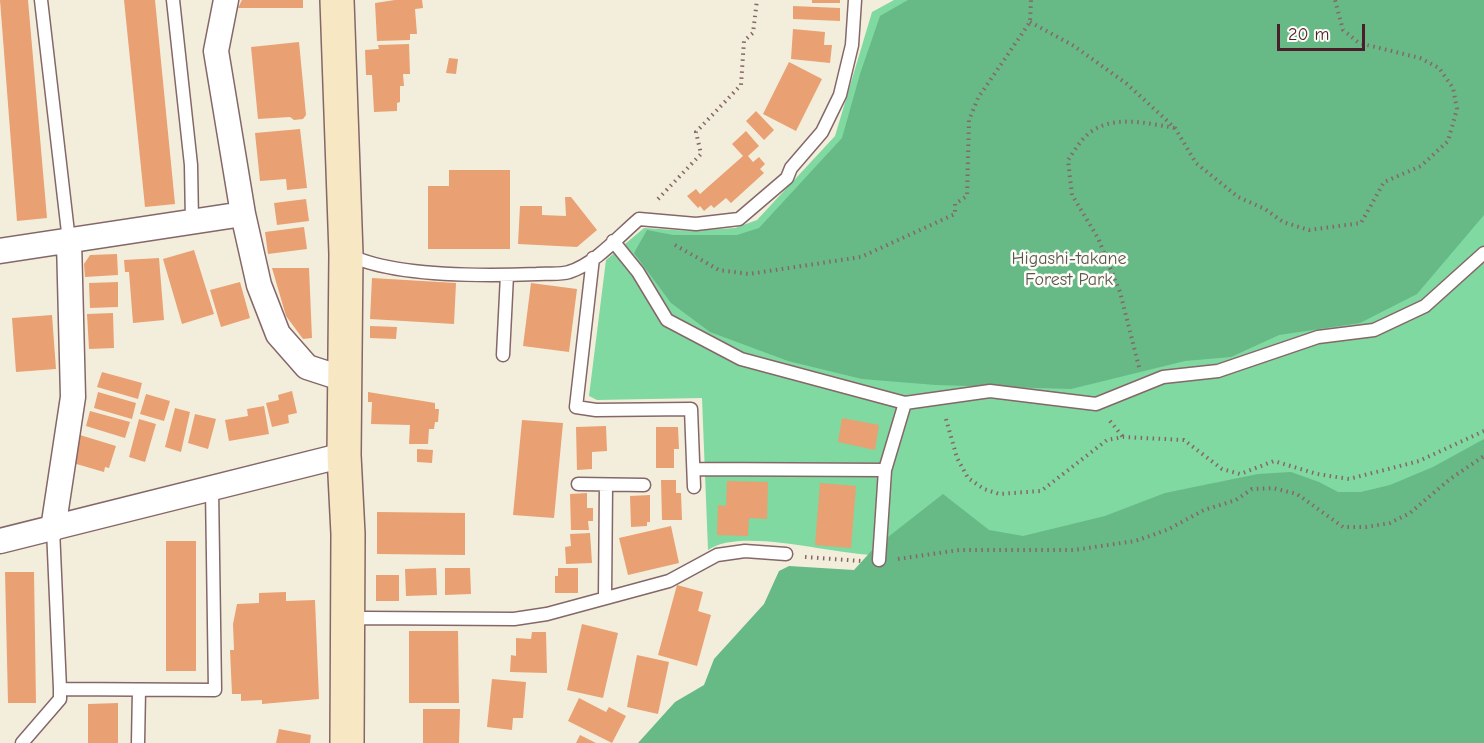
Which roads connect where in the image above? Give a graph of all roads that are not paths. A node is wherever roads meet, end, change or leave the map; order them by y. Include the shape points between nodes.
1 (41, 0) edge
2 (173, 0) edge
3 (226, 0) edge
4 (337, 0) edge
5 (855, 0) edge
6 (243, 214) junction
7 (192, 222) junction
8 (69, 241) junction
9 (613, 241) junction
10 (0, 251) edge
11 (1484, 253) edge
12 (346, 254) junction
13 (593, 258) junction
14 (507, 275) junction
15 (503, 354) dead end
16 (347, 380) junction
17 (905, 403) junction
18 (344, 455) junction
19 (694, 469) junction
20 (885, 470) junction
21 (578, 484) dead end
22 (606, 485) junction
23 (644, 485) dead end
24 (694, 488) dead end
25 (212, 489) junction
26 (53, 529) junction
27 (0, 540) edge
28 (786, 554) road end
29 (879, 560) road end
30 (605, 597) junction
31 (348, 622) junction
32 (60, 689) junction
33 (139, 690) junction
34 (22, 743) edge
35 (138, 743) edge
36 (347, 743) edge

1 - 8 lane
2 - 7 lane via 191,165
3 - 6 street via 216,51
4 - 12 street
5 - 9 lane via 852,45 840,95 822,132 790,168 787,178 739,219 696,224 639,219
6 - 7 street
6 - 16 street via 259,285 278,334 307,367
7 - 8 street
8 - 10 street
8 - 26 street via 73,397
9 - 13 lane
9 - 17 lane via 638,272 667,321 741,359
11 - 17 lane via 1425,306 1374,330 1318,337 1218,371 1163,376 1096,404 990,391
12 - 14 lane via 362,261 421,271
12 - 16 street
13 - 14 lane via 569,272
13 - 19 lane via 576,407 691,409
14 - 15 lane
16 - 18 street
17 - 20 lane
18 - 25 street
18 - 31 street
19 - 20 lane
19 - 24 lane
20 - 29 lane
21 - 22 lane
22 - 23 lane
22 - 30 lane
25 - 26 street
25 - 33 lane via 215,690
26 - 27 street
26 - 32 lane
28 - 30 lane via 717,555 669,581
30 - 31 lane via 514,619 365,618
31 - 36 street
32 - 33 lane
32 - 34 lane via 60,699
33 - 35 lane

